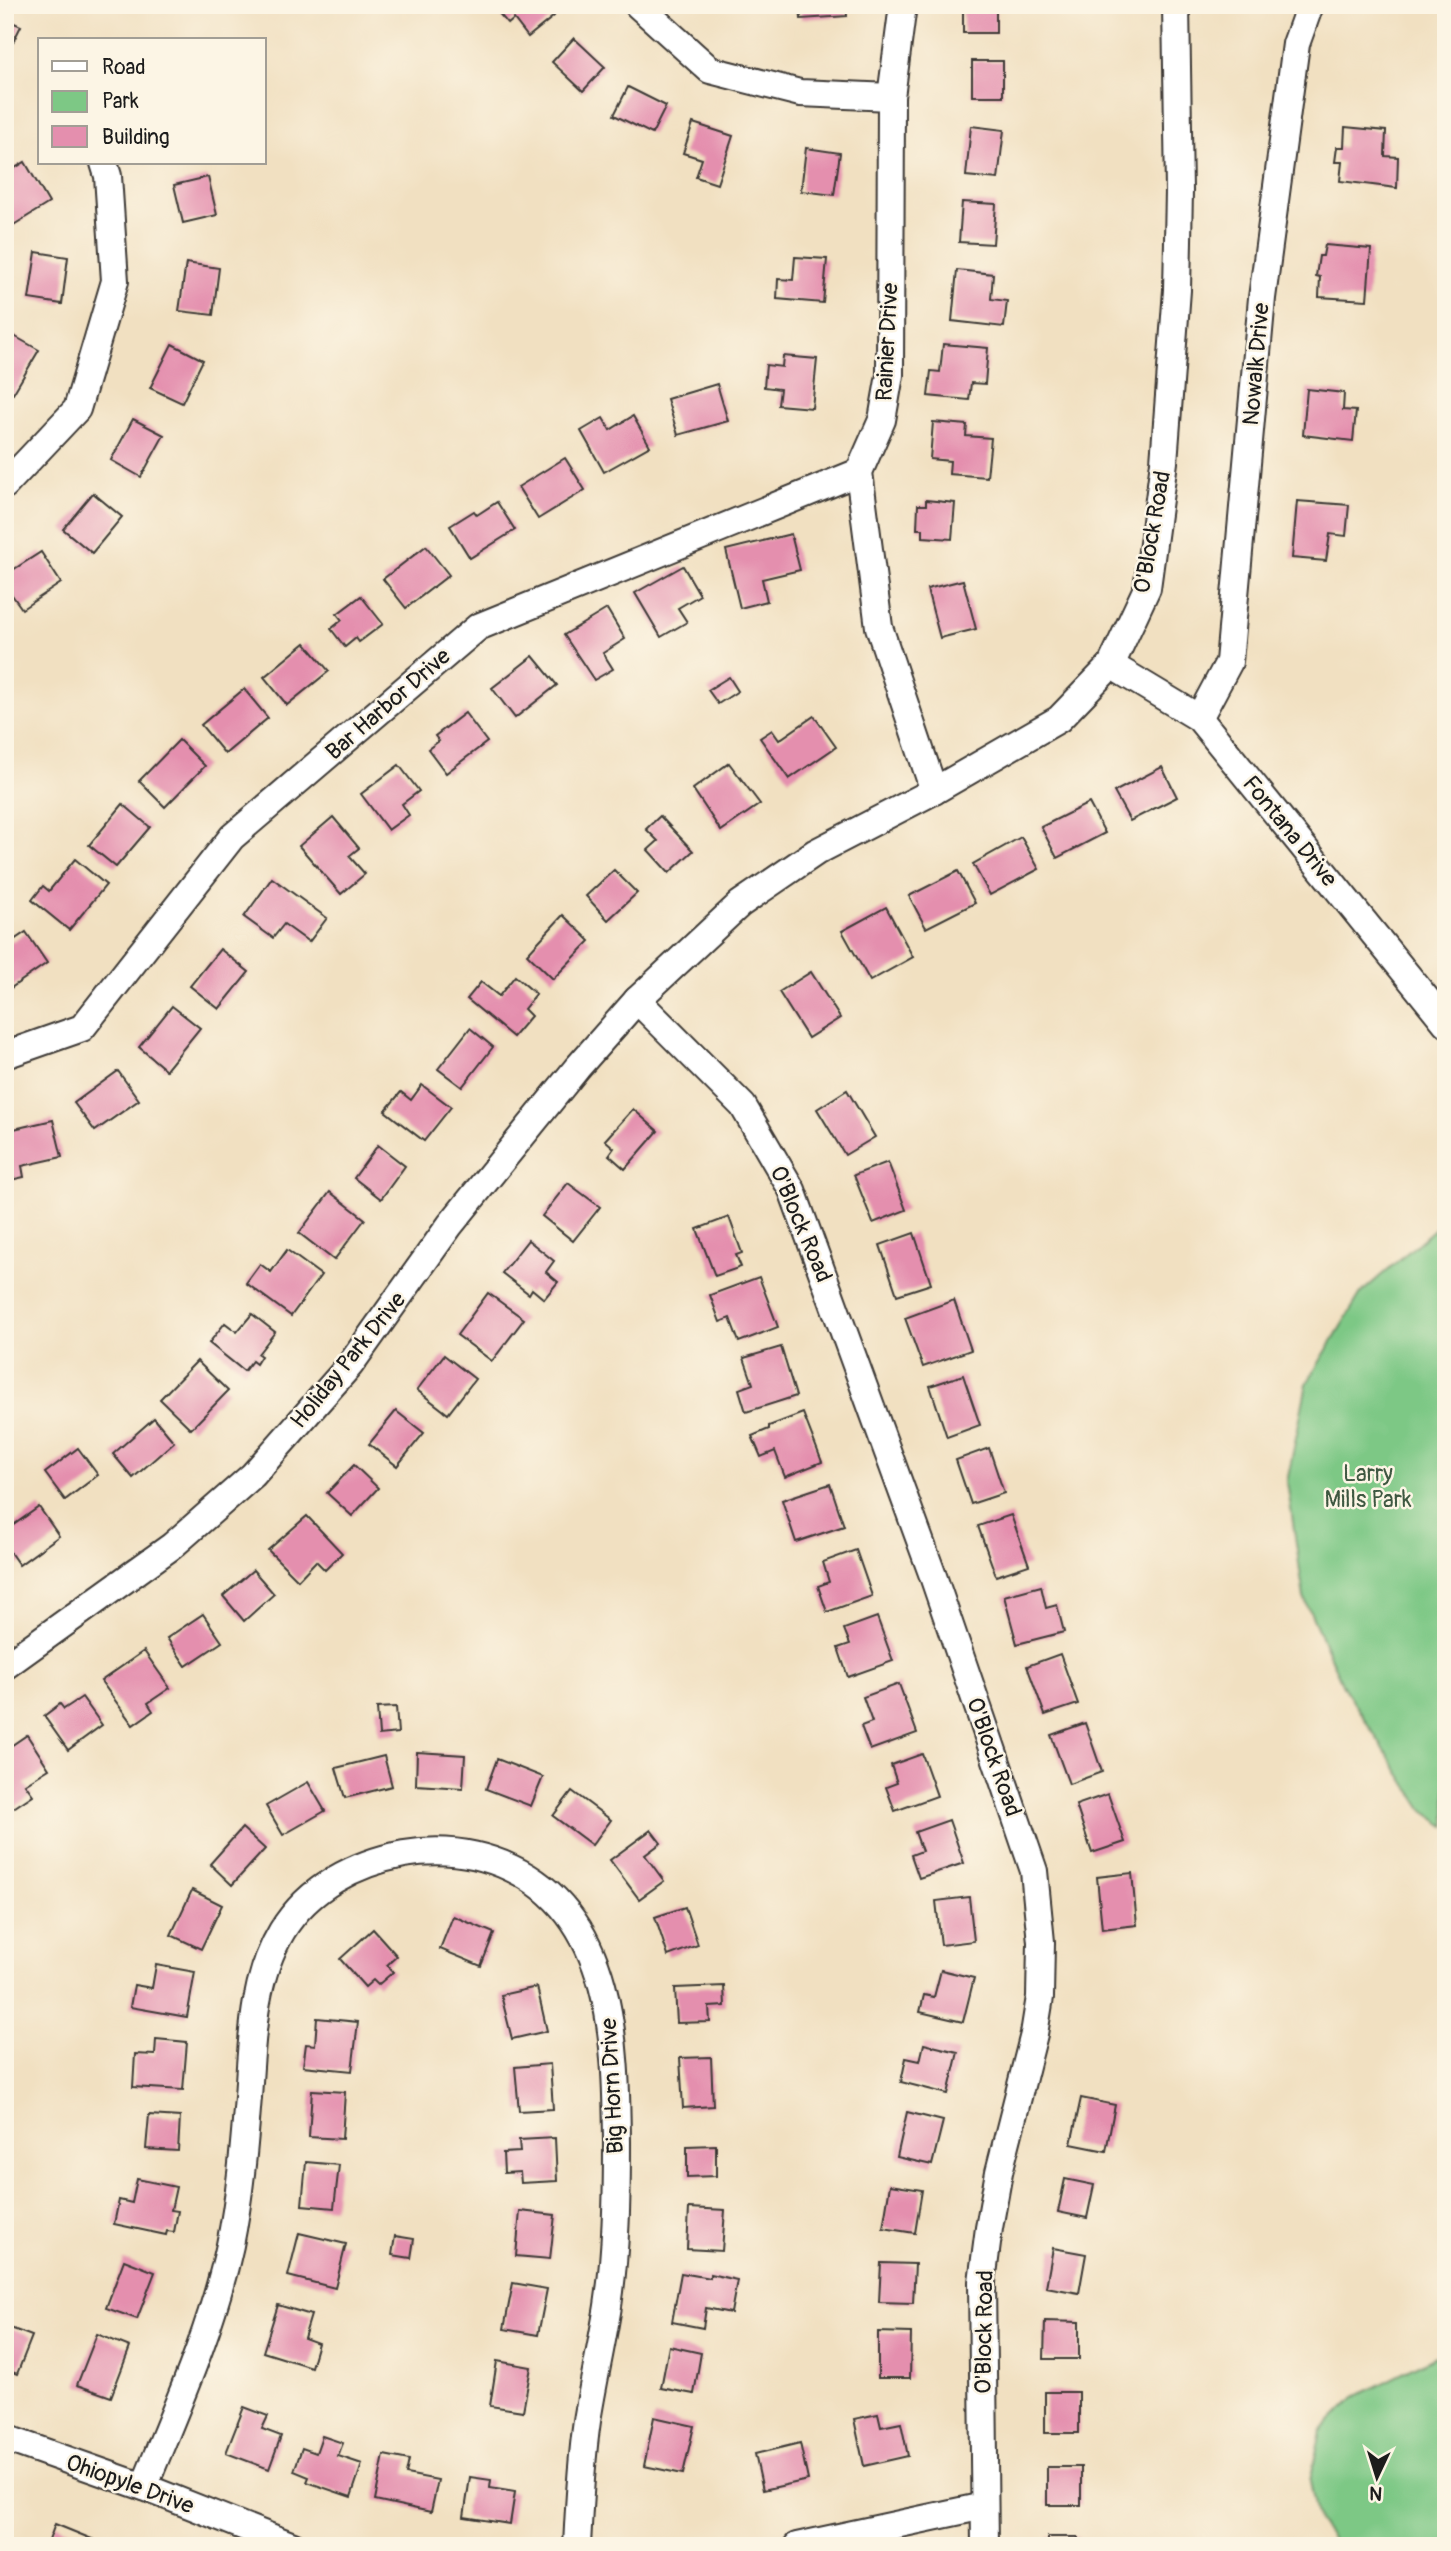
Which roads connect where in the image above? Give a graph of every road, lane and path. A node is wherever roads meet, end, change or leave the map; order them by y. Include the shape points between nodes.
1 (638, 5) edge
2 (903, 5) edge
3 (1176, 5) edge
4 (1310, 5) edge
5 (891, 97) junction
6 (104, 164) edge
7 (859, 472) junction
8 (5, 485) edge
9 (1111, 666) junction
10 (1199, 718) junction
11 (934, 791) junction
12 (637, 1000) junction
13 (1446, 1023) edge
14 (5, 1055) edge
15 (5, 1666) edge
16 (5, 2438) edge
17 (144, 2487) junction
18 (984, 2506) junction
19 (293, 2546) edge
20 (577, 2546) edge
21 (797, 2546) edge
22 (985, 2546) edge

1 - 5 street via 710,70 800,93
2 - 5 street, Rainier Drive
3 - 9 street, O'Block Road via 1179,191 1164,462 1147,588
4 - 10 street, Nowalk Drive via 1296,44 1262,298 1229,662
5 - 7 street, Rainier Drive via 890,374 882,420
6 - 8 street via 115,281 77,409
7 - 11 street via 879,627
7 - 14 street, Bar Harbor Drive via 478,627 232,837 82,1028
9 - 10 street, Fontana Drive
9 - 11 street, O'Block Road via 1059,719
10 - 13 street, Fontana Drive
11 - 12 street, O'Block Road via 816,852 740,904
12 - 15 street, Holiday Park Drive via 450,1225 350,1365 253,1475 172,1546
12 - 18 street, O'Block Road via 743,1106 792,1190 933,1576 1034,1871 1041,1942 1040,1997 997,2183 982,2282
16 - 17 street, Ohiopyle Drive
17 - 19 street, Ohiopyle Drive
17 - 20 street, Big Horn Drive via 196,2359 229,2247 240,2187 258,1994 283,1930 324,1886 353,1869 425,1851 461,1852 498,1861 531,1877 559,1903 582,1933 608,2006 617,2092 614,2252 587,2423
18 - 21 street
18 - 22 street, O'Block Road

